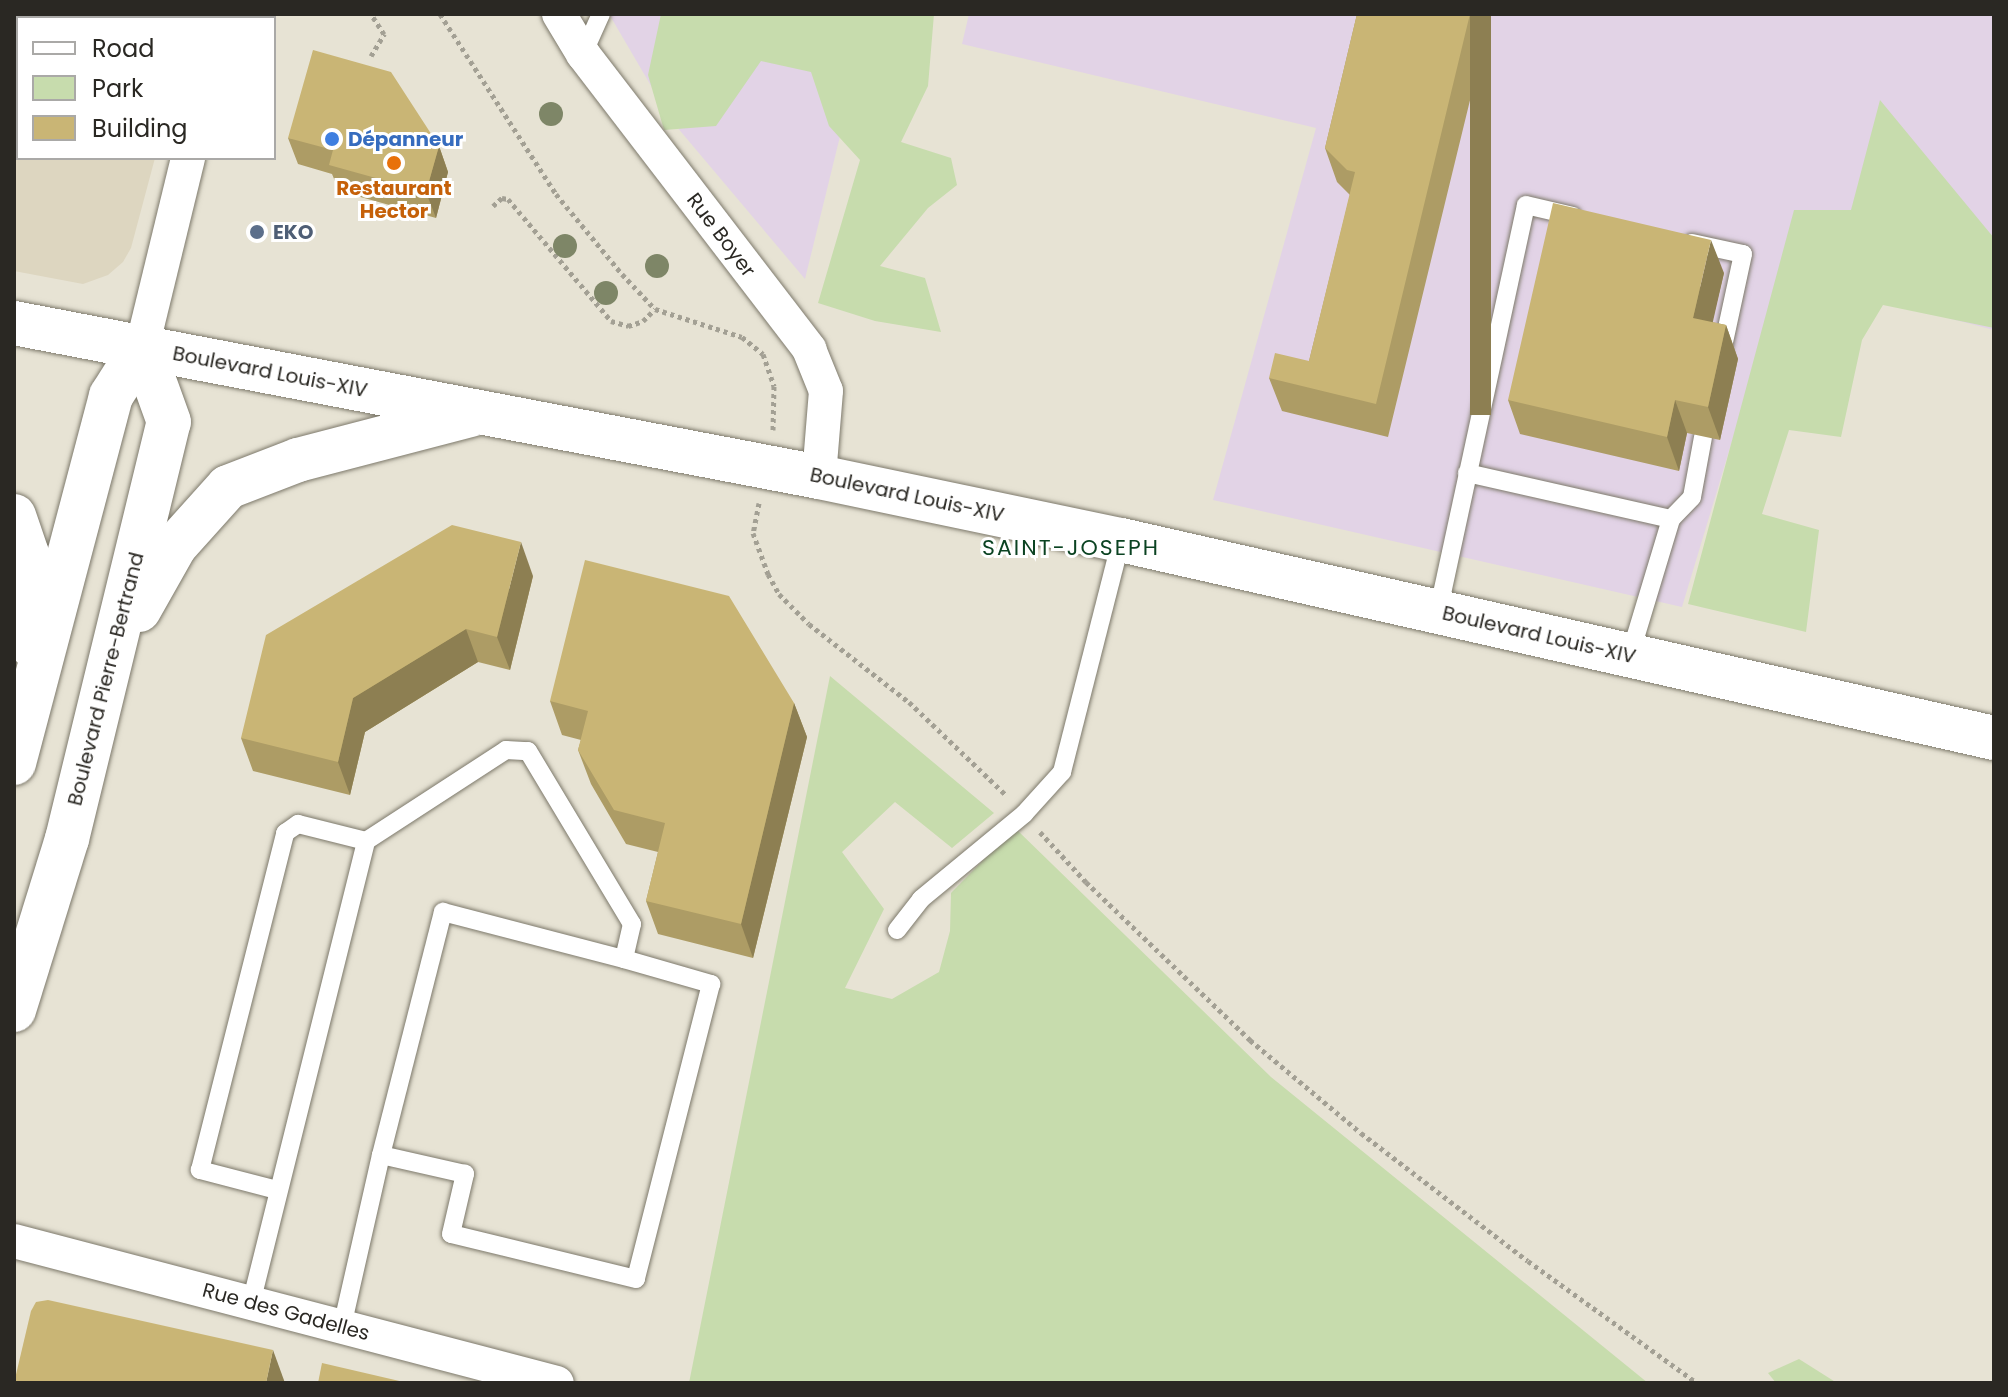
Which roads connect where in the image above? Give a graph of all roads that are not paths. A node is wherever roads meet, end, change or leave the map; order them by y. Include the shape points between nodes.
1 (559, 14) edge
2 (601, 14) edge
3 (583, 54) junction
4 (188, 160) edge
5 (1588, 219) edge
6 (1681, 240) edge
7 (14, 323) edge
8 (142, 347) junction
9 (1721, 355) edge
10 (483, 412) junction
11 (1703, 437) edge
12 (1467, 473) junction
13 (819, 477) junction
14 (14, 516) edge
15 (1671, 519) junction
16 (1121, 540) junction
17 (1438, 612) junction
18 (1630, 656) junction
19 (110, 665) junction
20 (35, 685) junction
21 (1994, 738) edge
22 (14, 763) edge
23 (366, 841) junction
24 (897, 930) dead end
25 (624, 959) junction
26 (14, 1010) edge
27 (381, 1155) junction
28 (277, 1190) junction
29 (14, 1241) edge
30 (251, 1303) junction
31 (342, 1327) junction
32 (557, 1383) edge

1 - 3 street, Rue Boyer
2 - 3 lane
3 - 13 street, Rue Boyer via 809,349 826,391
4 - 8 street
5 - 12 lane via 1526,205
6 - 9 lane via 1743,254
7 - 8 main road, Boulevard Louis-XIV
8 - 10 main road, Boulevard Louis-XIV
8 - 19 main road, Boulevard Pierre-Bertrand via 169,422
8 - 20 main road via 111,396
10 - 13 main road, Boulevard Louis-XIV
10 - 19 main road via 298,460 228,487 175,546
11 - 15 lane via 1692,497
12 - 15 lane
12 - 17 lane
13 - 16 main road, Boulevard Louis-XIV
14 - 20 main road via 27,554
15 - 18 lane
16 - 17 main road, Boulevard Louis-XIV
16 - 24 lane via 1062,772 1024,814 921,899
17 - 18 main road, Boulevard Louis-XIV
18 - 21 main road, Boulevard Louis-XIV
19 - 26 main road, Boulevard Pierre-Bertrand via 67,839
20 - 22 main road
23 - 25 lane via 506,750 528,751 632,924
23 - 28 lane
23 - 28 lane via 298,824 285,833 200,1170
25 - 27 lane via 443,912
25 - 27 lane via 711,984 636,1279 451,1234 465,1174
27 - 31 lane
28 - 30 lane
29 - 30 street, Rue des Gadelles
30 - 31 street, Rue des Gadelles
31 - 32 street, Rue des Gadelles

